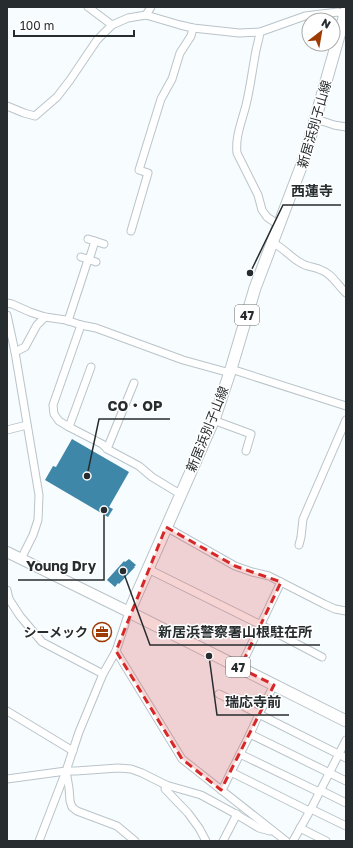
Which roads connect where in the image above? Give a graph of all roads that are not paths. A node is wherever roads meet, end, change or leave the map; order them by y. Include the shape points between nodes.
1 (88, 7) edge
2 (151, 7) edge
3 (146, 15) junction
4 (345, 17) edge
5 (112, 25) junction
6 (193, 28) junction
7 (260, 32) junction
8 (7, 106) edge
9 (316, 119) junction
10 (346, 127) edge
11 (280, 226) junction
12 (131, 231) dead end
13 (273, 243) junction
14 (104, 244) dead end
15 (81, 257) dead end
16 (93, 261) junction
17 (72, 284) dead end
18 (79, 287) junction
19 (346, 292) edge
20 (7, 303) edge
21 (7, 315) edge
22 (45, 317) junction
23 (68, 321) junction
24 (81, 325) junction
25 (15, 352) junction
26 (91, 367) dead end
27 (230, 371) junction
28 (134, 383) dead end
29 (346, 406) edge
30 (213, 420) junction
31 (346, 420) edge
32 (27, 426) junction
33 (69, 427) junction
34 (7, 430) edge
35 (107, 449) junction
36 (246, 450) dead end
37 (180, 494) junction
38 (166, 527) junction
39 (298, 545) dead end
40 (7, 552) edge
41 (21, 559) junction
42 (148, 570) junction
43 (281, 582) junction
44 (7, 590) edge
45 (346, 611) edge
46 (129, 612) junction
47 (260, 625) junction
48 (116, 651) junction
49 (322, 657) dead end
50 (240, 668) junction
51 (103, 674) junction
52 (274, 685) junction
53 (219, 694) dead end
54 (7, 711) edge
55 (259, 714) junction
56 (346, 721) edge
57 (250, 734) junction
58 (346, 740) edge
59 (73, 750) junction
60 (240, 754) junction
61 (343, 756) edge
62 (66, 771) junction
63 (231, 772) junction
64 (329, 773) junction
65 (7, 779) edge
66 (346, 782) edge
67 (166, 785) junction
68 (220, 790) junction
69 (320, 791) junction
70 (346, 803) edge
71 (310, 810) junction
72 (237, 814) junction
73 (346, 826) edge
74 (300, 828) junction
75 (273, 832) junction
76 (39, 841) edge
77 (135, 841) edge
78 (206, 841) edge
79 (223, 841) edge
80 (286, 841) edge
81 (293, 841) edge
82 (326, 841) edge

1 - 5 street
2 - 3 street
3 - 5 street via 128,18
3 - 6 street
4 - 7 street via 338,12 305,16
4 - 9 main road, 新居浜別子山線 / 47
5 - 8 street via 97,40 57,97 35,116
6 - 7 street via 239,33
6 - 12 street via 180,53 172,79 160,99 139,170 148,174
7 - 11 street via 247,103 236,145 237,153 258,195 262,210
9 - 10 street
9 - 11 main road, 新居浜別子山線 / 47
11 - 13 main road, 新居浜別子山線 / 47
13 - 19 street via 300,263 326,272
13 - 27 main road, 新居浜別子山線 / 47
14 - 16 street via 91,240
15 - 16 street
16 - 18 street via 87,263
17 - 18 street
18 - 23 street
20 - 22 street
21 - 25 street
22 - 23 street
22 - 25 street via 24,346
23 - 24 street
24 - 27 street via 96,328 183,360
24 - 33 street via 53,405 54,414 59,421
25 - 32 street
26 - 33 street
27 - 29 street
27 - 30 main road, 新居浜別子山線 / 47
28 - 35 street
30 - 36 street via 252,434
30 - 37 main road, 新居浜別子山線 / 47
31 - 39 street via 303,519
32 - 34 street
32 - 41 street via 39,495 38,520
33 - 35 street
35 - 37 street via 139,466 152,478
37 - 38 main road, 新居浜別子山線 / 47
38 - 42 main road, 新居浜別子山線 / 47
38 - 43 street via 235,566
40 - 41 street
41 - 46 street
42 - 46 main road, 新居浜別子山線 / 47
42 - 47 street
43 - 45 street via 335,609
43 - 47 street
44 - 51 street via 9,599 20,616 42,642
46 - 48 street
46 - 50 main road, 47
47 - 49 street
47 - 50 street
48 - 51 street
48 - 68 street via 182,759
50 - 52 main road, 47
51 - 59 street
52 - 55 street
52 - 56 main road, 47
53 - 55 street
54 - 59 street
55 - 57 street
55 - 61 street
57 - 60 street
57 - 64 street
58 - 61 street
59 - 62 street
60 - 63 street
60 - 69 street
61 - 64 street
62 - 65 street
62 - 67 street via 131,769
62 - 76 street
62 - 77 street via 72,807 117,826
63 - 68 street
63 - 71 street
64 - 66 street
64 - 69 street
67 - 72 street via 201,795
67 - 78 street via 165,789 188,814
68 - 75 street
69 - 70 street
69 - 71 street
71 - 73 street
71 - 74 street
72 - 75 street via 259,828
72 - 79 street
74 - 81 street
74 - 82 street
75 - 80 street

